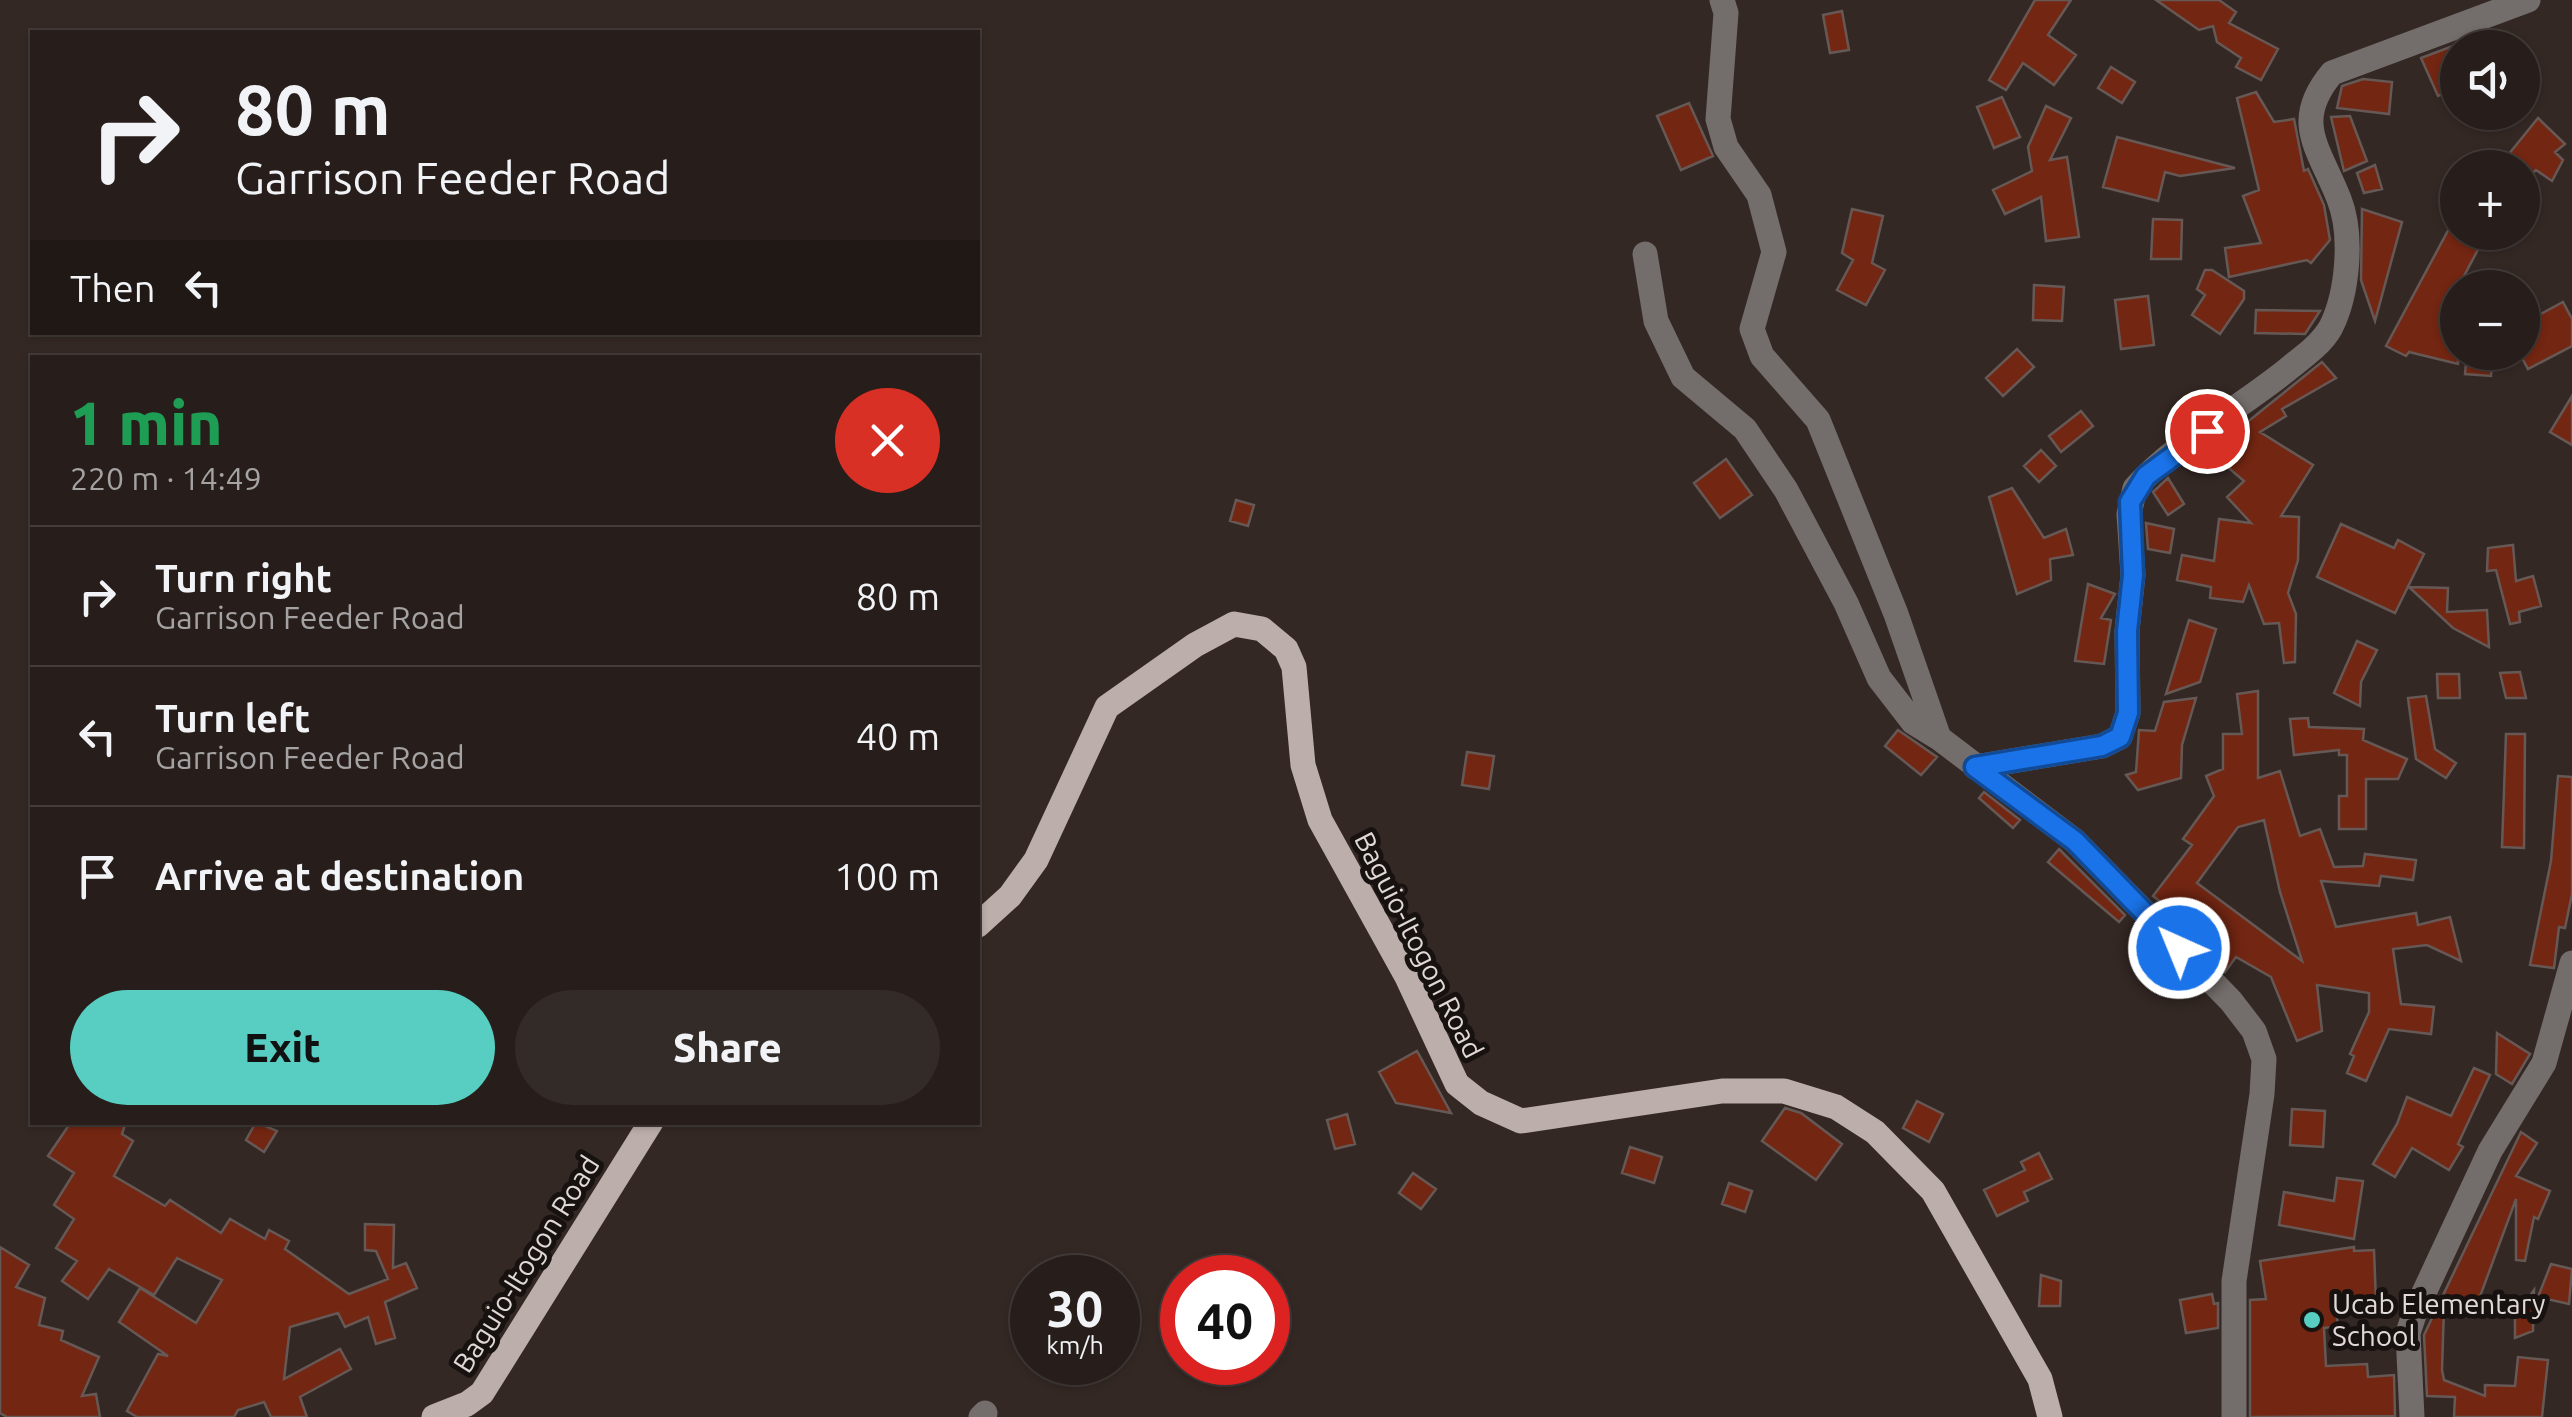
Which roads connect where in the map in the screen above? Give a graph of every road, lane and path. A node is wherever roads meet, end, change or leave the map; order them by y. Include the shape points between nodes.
1 (1722, 0) edge
2 (2528, 0) edge
3 (1645, 254) dead end
4 (1939, 738) junction
5 (1975, 767) junction
6 (980, 923) edge
7 (2572, 963) edge
8 (648, 1125) edge
9 (434, 1417) edge
10 (2050, 1417) edge
11 (2234, 1417) edge
12 (2412, 1417) edge

1 - 4 street via 1718,118 1726,147 1760,194 1774,252 1752,329 1762,356 1818,420
2 - 5 street via 2332,73 2318,90 2310,130 2347,234 2330,330 2135,488 2129,514 2128,713 2120,737 2102,746
3 - 4 street via 1656,320 1683,377 1745,429 1786,490 1879,678 1913,722
4 - 5 street
5 - 11 street via 2075,841 2254,1030 2264,1059 2234,1281
6 - 10 main road, Baguio-Itogon Road via 1036,860 1108,708 1234,624 1262,629 1286,649 1294,667 1303,765 1320,820 1457,1084 1521,1121 1722,1091 1784,1091 1836,1107 1875,1132 1933,1191 2040,1379
7 - 12 street via 2544,1063 2490,1151 2415,1312 2408,1333
8 - 9 main road, Baguio-Itogon Road via 482,1392

